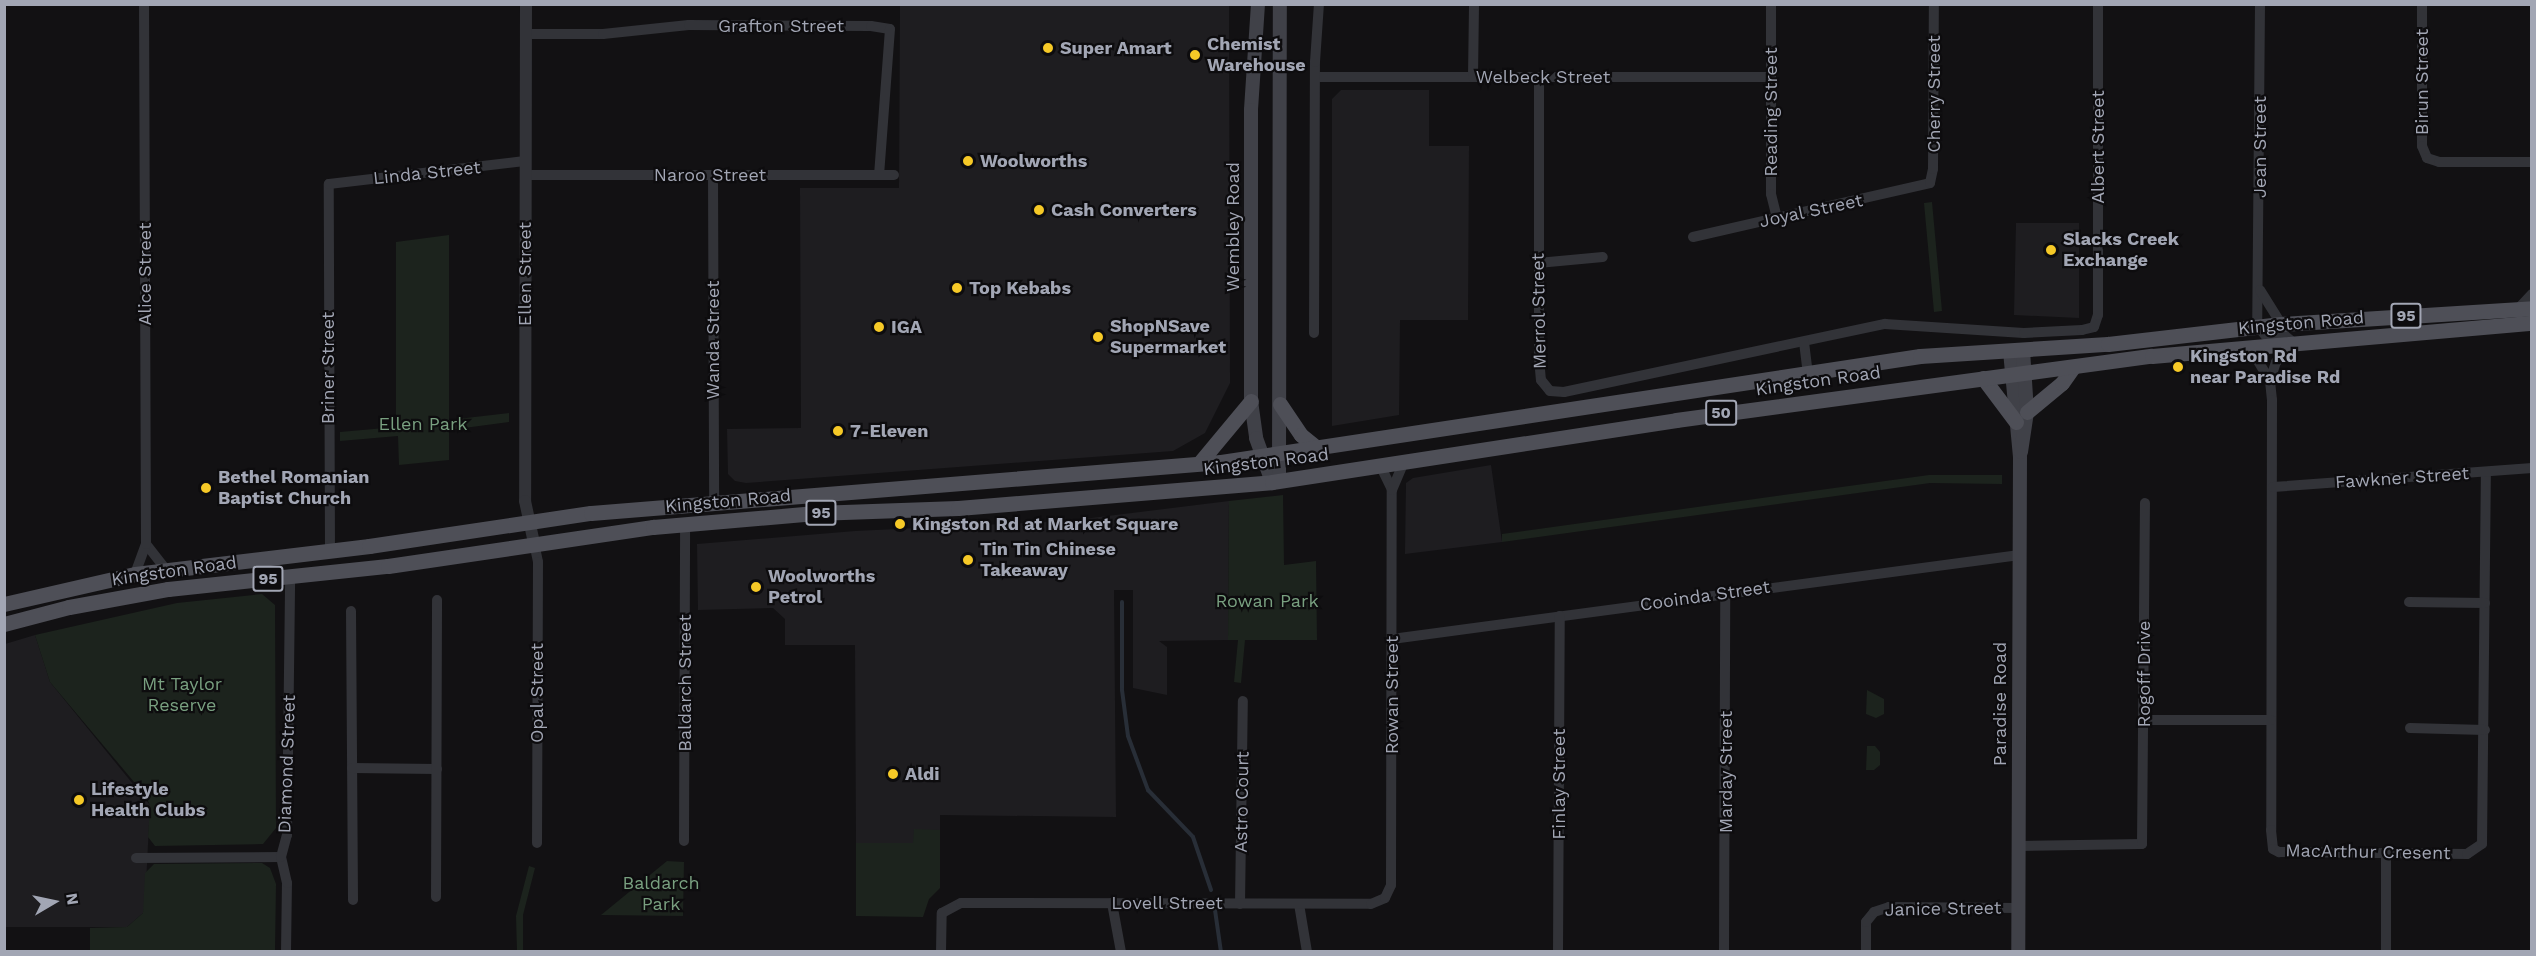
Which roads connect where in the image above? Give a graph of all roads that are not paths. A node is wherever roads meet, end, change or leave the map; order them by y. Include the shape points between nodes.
1 (144, 4) edge
2 (525, 4) edge
3 (1258, 4) edge
4 (1280, 4) edge
5 (1319, 4) edge
6 (1474, 4) edge
7 (1771, 4) edge
8 (1934, 4) edge
9 (2098, 4) edge
10 (2260, 4) edge
11 (2422, 4) edge
12 (526, 34) junction
13 (1315, 77) junction
14 (1473, 77) junction
15 (1539, 77) junction
16 (1771, 78) junction
17 (525, 161) junction
18 (2532, 162) edge
19 (526, 175) junction
20 (713, 175) junction
21 (879, 175) junction
22 (894, 175) dead end
23 (1930, 183) joint
24 (328, 184) joint
25 (1777, 218) junction
26 (1693, 237) dead end
27 (1603, 257) dead end
28 (1538, 263) junction
29 (2260, 290) junction
30 (2532, 294) edge
31 (2525, 309) edge
32 (2532, 323) edge
33 (2096, 324) joint
34 (2281, 324) junction
35 (2257, 326) junction
36 (1314, 333) dead end
37 (1804, 342) junction
38 (2294, 343) junction
39 (2249, 346) junction
40 (2016, 350) junction
41 (2073, 367) junction
42 (1808, 373) junction
43 (2018, 374) junction
44 (1983, 378) junction
45 (2270, 381) junction
46 (1251, 401) junction
47 (1280, 404) junction
48 (2021, 417) junction
49 (1318, 449) junction
50 (1279, 454) junction
51 (1263, 457) junction
52 (1201, 461) junction
53 (1403, 464) junction
54 (1381, 467) junction
55 (2532, 468) edge
56 (2486, 472) junction
57 (1276, 482) junction
58 (2272, 487) junction
59 (1392, 490) junction
60 (2145, 503) dead end
61 (714, 504) junction
62 (529, 522) junction
63 (685, 524) junction
64 (534, 543) junction
65 (146, 544) junction
66 (330, 551) junction
67 (2019, 555) junction
68 (166, 570) junction
69 (135, 574) junction
70 (290, 577) junction
71 (1725, 593) junction
72 (437, 600) dead end
73 (2409, 602) dead end
74 (2485, 603) junction
75 (4, 604) edge
76 (351, 611) dead end
77 (1560, 616) junction
78 (4, 624) edge
79 (1392, 639) junction
80 (1243, 701) dead end
81 (2144, 720) junction
82 (2271, 720) junction
83 (2410, 728) dead end
84 (2485, 730) junction
85 (352, 768) junction
86 (437, 769) junction
87 (684, 842) dead end
88 (537, 843) dead end
89 (2018, 846) junction
90 (2386, 854) junction
91 (281, 857) junction
92 (136, 858) dead end
93 (436, 897) dead end
94 (1385, 898) joint
95 (353, 900) dead end
96 (1112, 903) junction
97 (1240, 904) junction
98 (1299, 904) junction
99 (2018, 908) junction
100 (286, 951) edge
101 (940, 951) edge
102 (1121, 951) edge
103 (1306, 951) edge
104 (1558, 951) edge
105 (1724, 951) edge
106 (1866, 951) edge
107 (2018, 951) edge
108 (2386, 951) edge

1 - 65 street, Alice Street
2 - 12 street, Ellen Street
3 - 46 main road, Wembley Road via 1251,110
4 - 47 main road
5 - 13 street
6 - 14 street
7 - 16 street, Reading Street
8 - 23 street, Cherry Street
9 - 33 street, Albert Street
10 - 29 street, Jean Street
11 - 18 street, Birun Street via 2422,146 2427,158 2439,162
12 - 17 street, Ellen Street
12 - 21 street, Grafton Street via 603,34 689,26 890,29
13 - 14 street, Welbeck Street
13 - 36 street
14 - 15 street, Welbeck Street
15 - 16 street, Welbeck Street
15 - 28 street, Merrol Street
16 - 25 street, Reading Street via 1771,194
17 - 19 street, Ellen Street
17 - 24 street, Linda Street
19 - 20 street, Naroo Street
19 - 62 street, Ellen Street via 525,501
20 - 21 street, Naroo Street
20 - 61 street, Wanda Street
21 - 22 street, Naroo Street
23 - 25 street, Joyal Street
24 - 66 street, Briner Street
25 - 26 street, Joyal Street
27 - 28 street
28 - 37 street, Merrol Street via 1539,369 1542,383 1550,391 1568,392
29 - 34 street
29 - 35 street, Jean Street via 2256,300
30 - 31 street
31 - 34 main road, Kingston Road / 95
32 - 38 main road, Kingston Road / 95
33 - 37 street, Merrol Street via 2082,330 2043,333 1893,324
34 - 35 main road, Kingston Road / 95
35 - 38 street via 2265,335 2284,335
35 - 40 main road, Kingston Road / 95
37 - 42 street
38 - 39 main road, Kingston Road / 95
38 - 45 street, MacArthur Cresent via 2276,362
39 - 41 main road, Kingston Road / 95
39 - 45 street, MacArthur Cresent
40 - 42 main road, Kingston Road / 50 via 1920,356
40 - 43 main road, Paradise Road
41 - 43 main road, Kingston Road / 95
41 - 48 main road via 2062,383
42 - 49 main road, Kingston Road / 50
43 - 44 main road, Kingston Road / 50
43 - 48 main road, Paradise Road
44 - 48 main road
44 - 53 main road, Kingston Road / 50 via 1665,421
45 - 58 street, MacArthur Cresent
46 - 51 main road, Wembley Road via 1253,429
46 - 52 main road
47 - 49 main road via 1301,435
47 - 50 main road
48 - 67 main road, Paradise Road
49 - 50 main road, Kingston Road / 95
50 - 51 main road, Kingston Road / 95
50 - 57 main road
51 - 52 main road, Kingston Road / 95
51 - 57 main road, Wembley Road
52 - 61 main road, Kingston Road / 95
53 - 54 main road, Kingston Road / 50
53 - 59 street, Rowan Street
54 - 57 main road, Kingston Road / 50
54 - 59 street, Rowan Street
55 - 56 street, Fawkner Street
56 - 58 street, Fawkner Street
56 - 74 street, MacArthur Cresent
57 - 63 main road, Kingston Road / 95 via 975,507 815,513
58 - 82 street, MacArthur Cresent
59 - 79 street, Rowan Street
60 - 81 street, Rogoff Drive
61 - 62 main road, Kingston Road / 95
62 - 64 street, Ellen Street
62 - 66 main road, Kingston Road / 95
63 - 64 main road, Kingston Road / 95
63 - 87 street, Baldarch Street
64 - 70 main road, Kingston Road / 95
64 - 88 street, Opal Street via 538,562
65 - 68 street
65 - 69 street, Alice Street
66 - 68 main road, Kingston Road / 95
67 - 71 street, Cooinda Street
67 - 89 main road, Paradise Road
68 - 69 main road, Kingston Road / 95
69 - 75 main road, Kingston Road / 95
70 - 78 main road, Kingston Road / 95 via 146,593
70 - 91 street, Diamond Street via 287,835
71 - 77 street, Cooinda Street
71 - 105 street, Marday Street
72 - 86 street
73 - 74 street
74 - 84 street, MacArthur Cresent
76 - 85 street
77 - 79 street, Cooinda Street
77 - 104 street, Finlay Street
79 - 94 street, Rowan Street via 1391,885
80 - 97 street, Astro Court
81 - 82 street
81 - 89 street, Rogoff Drive via 2142,844
82 - 90 street, MacArthur Cresent via 2273,849 2288,853
83 - 84 street
84 - 90 street, MacArthur Cresent via 2485,832 2479,850 2461,854
85 - 86 street
85 - 95 street
86 - 93 street
89 - 99 main road, Paradise Road
90 - 108 street
91 - 92 street
91 - 100 street, Diamond Street via 287,883
94 - 98 street, Lovell Street via 1371,904
96 - 97 street, Lovell Street
96 - 101 street, Lovell Street via 950,906 942,913
96 - 102 street
97 - 98 street, Lovell Street
98 - 103 street
99 - 106 street, Janice Street via 1889,908 1874,912 1866,922
99 - 107 main road, Paradise Road

